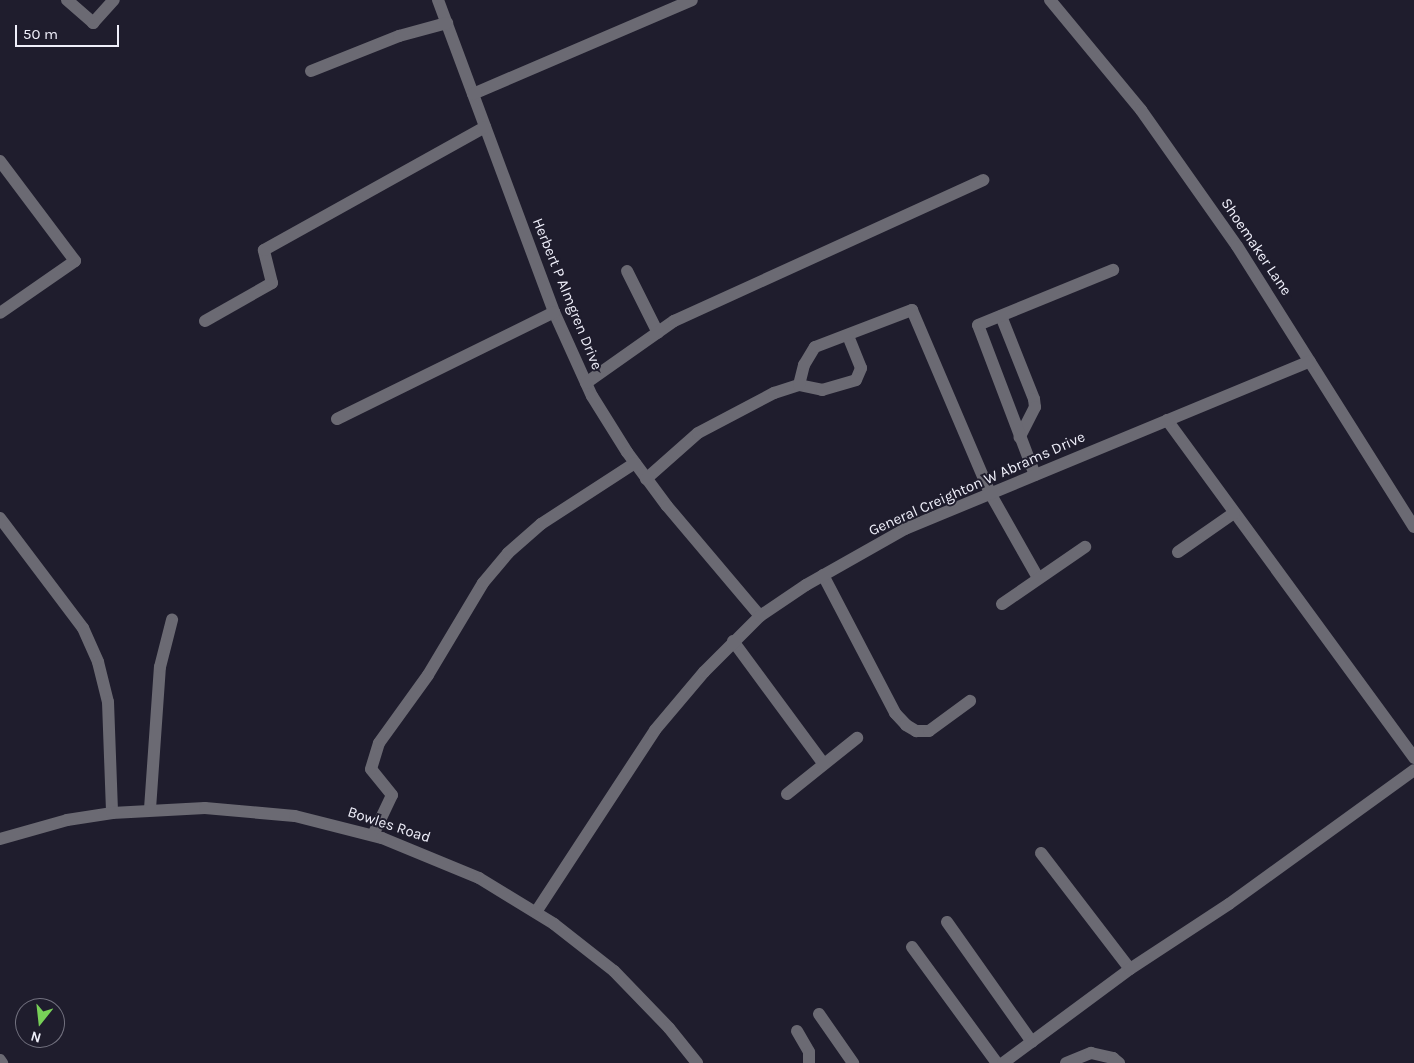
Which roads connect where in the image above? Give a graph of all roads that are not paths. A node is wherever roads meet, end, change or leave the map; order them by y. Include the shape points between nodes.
1 (67, 0) edge
2 (114, 0) edge
3 (438, 0) edge
4 (692, 0) edge
5 (1050, 0) edge
6 (447, 23) junction
7 (311, 71) dead end
8 (473, 94) junction
9 (485, 127) junction
10 (0, 161) edge
11 (983, 180) dead end
12 (1113, 270) dead end
13 (626, 271) dead end
14 (554, 312) junction
15 (0, 313) edge
16 (1000, 316) junction
17 (205, 322) dead end
18 (658, 333) junction
19 (848, 335) junction
20 (1310, 361) junction
21 (586, 382) junction
22 (799, 385) junction
23 (337, 419) dead end
24 (1168, 420) junction
25 (1020, 437) junction
26 (635, 464) junction
27 (1035, 475) junction
28 (646, 478) junction
29 (990, 493) junction
30 (1234, 513) junction
31 (0, 518) edge
32 (1414, 527) edge
33 (1085, 547) dead end
34 (1178, 552) dead end
35 (823, 575) junction
36 (1038, 578) junction
37 (1002, 604) dead end
38 (760, 616) junction
39 (172, 620) dead end
40 (733, 641) junction
41 (970, 701) dead end
42 (857, 738) dead end
43 (1414, 758) edge
44 (823, 763) junction
45 (1414, 770) edge
46 (786, 794) dead end
47 (150, 809) junction
48 (112, 813) junction
49 (373, 835) junction
50 (0, 838) edge
51 (1041, 853) dead end
52 (536, 912) junction
53 (946, 922) dead end
54 (912, 947) dead end
55 (1130, 969) junction
56 (819, 1014) dead end
57 (797, 1031) dead end
58 (1032, 1042) junction
59 (697, 1063) edge
60 (809, 1063) edge
61 (853, 1063) edge
62 (997, 1063) edge
63 (1003, 1063) edge
64 (1066, 1063) edge
65 (1119, 1063) edge

1 - 2 street via 93,23
3 - 6 street, Herbert P Almgren Drive
4 - 8 street
5 - 20 street, Shoemaker Lane via 1141,110 1237,246
6 - 7 street via 399,36
6 - 8 street, Herbert P Almgren Drive
8 - 9 street, Herbert P Almgren Drive
9 - 14 street, Herbert P Almgren Drive
9 - 17 street via 264,250 272,283
10 - 15 street via 75,262
11 - 18 street via 674,320
12 - 16 street
13 - 18 street
14 - 21 street, Herbert P Almgren Drive
14 - 23 street
16 - 25 street via 1034,400 1035,407
16 - 25 street via 978,325
18 - 21 street
19 - 22 street via 815,347 804,365
19 - 22 street via 861,368 856,380 822,390
19 - 29 street via 912,310
20 - 24 street, General Creighton W Abrams Drive
20 - 32 street, Shoemaker Lane
21 - 26 street, Herbert P Almgren Drive
22 - 28 street via 774,393 698,432
24 - 27 street, General Creighton W Abrams Drive
24 - 30 street
25 - 27 street
26 - 28 street, Herbert P Almgren Drive
26 - 49 street via 541,524 508,554 483,583 428,675 379,743 371,769 392,795
27 - 29 street, General Creighton W Abrams Drive
28 - 38 street, Herbert P Almgren Drive
29 - 35 street, General Creighton W Abrams Drive via 905,529
29 - 36 street
30 - 34 street
30 - 43 street
31 - 48 street via 83,628 98,662 108,702
33 - 36 street
35 - 38 street, General Creighton W Abrams Drive
35 - 41 street via 895,713 906,725 916,731 929,731
36 - 37 street
38 - 40 street, General Creighton W Abrams Drive
39 - 47 street via 160,667
40 - 44 street
40 - 52 street, General Creighton W Abrams Drive via 645,743
42 - 44 street
44 - 46 street
45 - 55 street via 1229,904
47 - 48 street, Bowles Road
47 - 49 street, Bowles Road via 262,812 326,822
48 - 50 street, Bowles Road via 67,820
49 - 52 street, Bowles Road via 457,867
51 - 55 street
52 - 59 street, Bowles Road via 614,971 669,1028
53 - 58 street
54 - 62 street
55 - 58 street
56 - 61 street
57 - 60 street via 809,1052
58 - 63 street
64 - 65 street via 1091,1053 1113,1058

